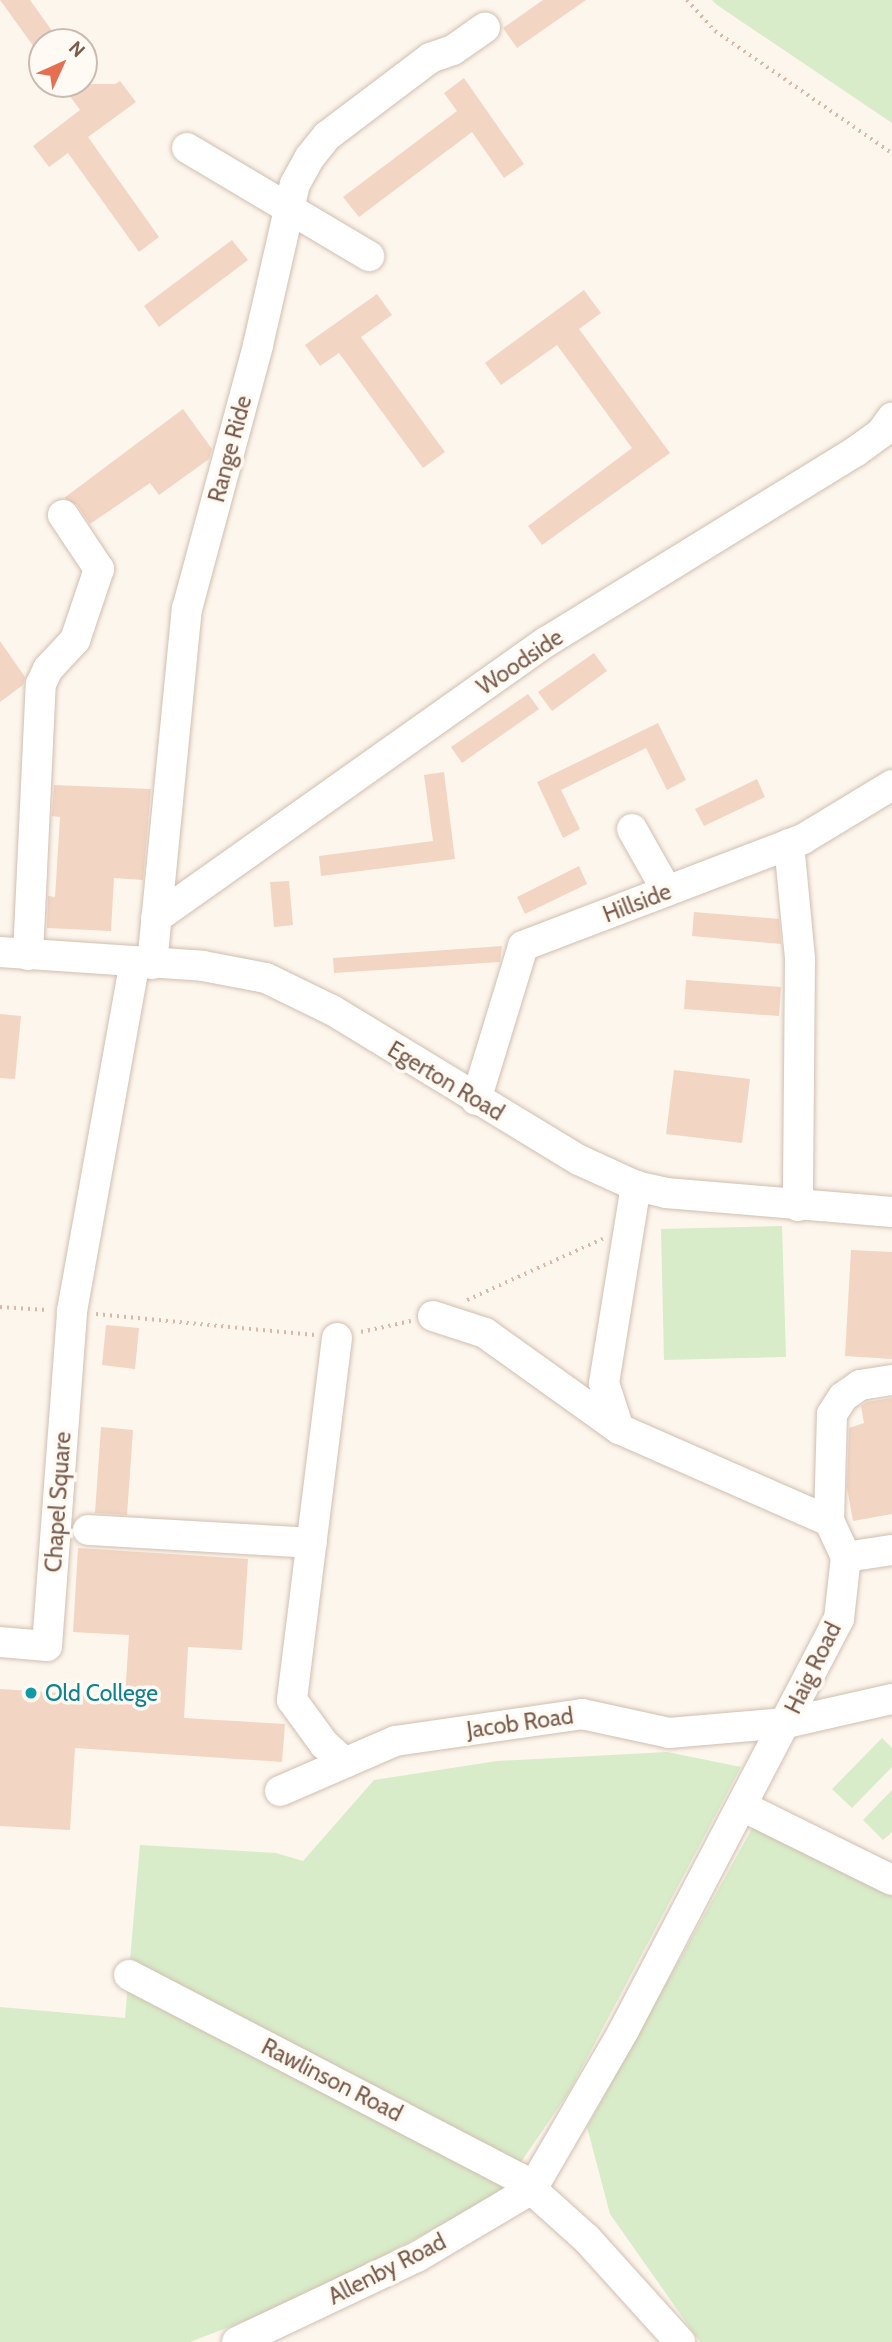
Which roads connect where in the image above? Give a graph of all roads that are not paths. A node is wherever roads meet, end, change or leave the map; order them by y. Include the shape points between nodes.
1 (485, 28) dead end
2 (187, 148) dead end
3 (289, 211) junction
4 (369, 256) dead end
5 (888, 432) edge
6 (63, 515) dead end
7 (892, 785) edge
8 (632, 829) dead end
9 (789, 845) junction
10 (667, 891) junction
11 (156, 918) junction
12 (14, 953) edge
13 (143, 963) junction
14 (476, 1100) junction
15 (636, 1186) junction
16 (798, 1206) junction
17 (892, 1212) edge
18 (72, 1311) joint
19 (433, 1316) road end
20 (337, 1338) road end
21 (892, 1380) edge
22 (619, 1429) junction
23 (829, 1521) junction
24 (88, 1530) dead end
25 (312, 1544) junction
26 (892, 1550) edge
27 (846, 1556) junction
28 (0, 1642) edge
29 (892, 1699) edge
30 (786, 1723) junction
31 (345, 1763) junction
32 (280, 1791) dead end
33 (742, 1806) junction
34 (892, 1880) edge
35 (129, 1975) dead end
36 (532, 2189) junction
37 (237, 2342) edge
38 (680, 2342) edge

1 - 3 street, Range Ride via 453,50 430,58 327,136 295,184
2 - 3 street
3 - 4 street
3 - 11 street, Range Ride via 187,608
5 - 11 street, Woodside via 546,642
6 - 12 street via 99,569 75,640 48,669 41,684
7 - 9 street, Hillside
8 - 10 street
9 - 10 street, Hillside
9 - 16 street via 800,960
10 - 14 street, Hillside via 523,946
11 - 13 street, Range Ride
12 - 13 street, Egerton Road
13 - 14 street, Egerton Road via 204,966 266,978 332,1010
13 - 18 street, Range Ride
14 - 15 street, Egerton Road via 579,1160
15 - 16 street, Egerton Road
15 - 22 street via 604,1383
16 - 17 street, Egerton Road
18 - 28 street, Chapel Square via 47,1646
19 - 22 street via 485,1334
20 - 25 street
21 - 23 street via 860,1385 843,1397 832,1414
22 - 23 street
23 - 27 street
24 - 25 street
25 - 31 street via 292,1700 324,1744
26 - 27 street
27 - 30 street, Haig Road via 839,1619
29 - 30 street, Jacob Road
30 - 31 street, Jacob Road via 669,1733 582,1714 395,1741
30 - 33 street, Haig Road
31 - 32 street, Jacob Road
33 - 34 street
33 - 36 street, Haig Road via 624,2030
35 - 36 street, Rawlinson Road via 519,2178
36 - 37 street, Allenby Road via 417,2257
36 - 38 street, Rawlinson Road via 587,2239

